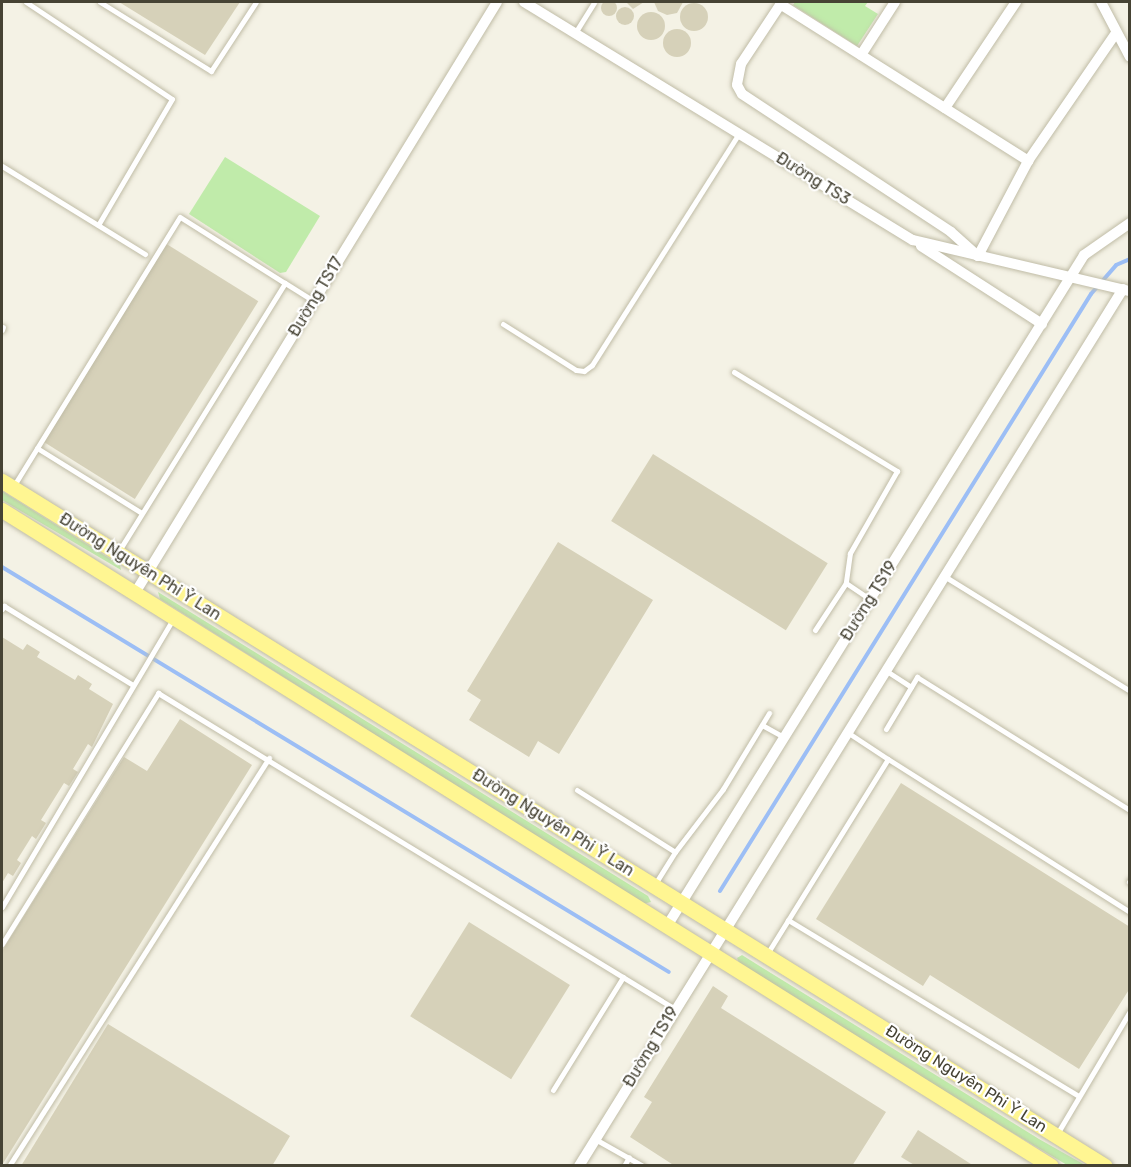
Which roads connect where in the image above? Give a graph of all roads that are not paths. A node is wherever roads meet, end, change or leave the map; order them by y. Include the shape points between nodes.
1 (26, 2) edge
2 (100, 2) edge
3 (256, 2) edge
4 (497, 2) edge
5 (524, 2) edge
6 (594, 2) edge
7 (896, 2) edge
8 (1016, 2) edge
9 (1101, 2) edge
10 (781, 3) edge
11 (575, 33) junction
12 (1116, 33) junction
13 (1129, 53) edge
14 (861, 55) junction
15 (945, 108) junction
16 (739, 133) junction
17 (1028, 161) junction
18 (2, 166) edge
19 (1130, 224) edge
20 (98, 225) junction
21 (913, 240) junction
22 (146, 254) dead end
23 (978, 256) junction
24 (1072, 277) junction
25 (285, 283) junction
26 (1126, 290) edge
27 (314, 301) junction
28 (503, 324) dead end
29 (1042, 324) junction
30 (734, 372) dead end
31 (37, 448) junction
32 (7, 485) edge
33 (2, 510) edge
34 (142, 513) junction
35 (117, 554) junction
36 (148, 573) junction
37 (944, 576) junction
38 (846, 583) junction
39 (135, 593) junction
40 (870, 599) junction
41 (2, 609) edge
42 (174, 617) junction
43 (814, 630) dead end
44 (885, 670) junction
45 (133, 685) junction
46 (911, 687) junction
47 (1130, 691) edge
48 (769, 713) dead end
49 (762, 724) junction
50 (886, 729) dead end
51 (846, 732) junction
52 (784, 737) junction
53 (269, 758) junction
54 (888, 759) junction
55 (577, 790) dead end
56 (1130, 810) edge
57 (675, 852) junction
58 (654, 886) junction
59 (681, 902) junction
60 (2, 907) edge
61 (1130, 912) edge
62 (788, 920) junction
63 (667, 926) junction
64 (724, 929) junction
65 (2, 944) edge
66 (709, 952) junction
67 (766, 955) junction
68 (623, 977) junction
69 (675, 1009) junction
70 (1130, 1011) edge
71 (553, 1090) dead end
72 (1079, 1096) junction
73 (1056, 1135) junction
74 (595, 1139) junction
75 (629, 1157) junction
76 (9, 1166) edge
77 (579, 1166) edge
78 (624, 1166) edge
79 (643, 1166) edge
80 (1051, 1166) edge
81 (1104, 1166) edge

1 - 20 lane via 172,99
2 - 3 lane via 211,71
4 - 27 street, Đường TS17
5 - 11 street, Đường TS3
6 - 11 lane
7 - 14 street
8 - 15 street
9 - 12 street
10 - 14 street
10 - 23 street via 741,64 737,86 742,94 951,232
11 - 16 street, Đường TS3
12 - 13 street
12 - 17 street
14 - 15 street
15 - 17 street
16 - 21 street, Đường TS3
16 - 28 lane via 592,365 584,371 576,370
17 - 23 street
18 - 20 lane
19 - 24 street, Đường TS19 via 1084,255
20 - 22 lane
21 - 23 street, Đường TS3
21 - 29 street
23 - 24 street, Đường TS3
24 - 26 street, Đường TS3
24 - 29 street, Đường TS19
25 - 27 lane
25 - 31 lane via 180,217
25 - 34 lane
26 - 37 street, Đường TS19
27 - 36 street, Đường TS17
29 - 40 street, Đường TS19
30 - 38 lane via 897,471 850,553
31 - 32 lane
31 - 34 lane
32 - 35 main road, Đường Nguyên Phi Ỷ Lan
33 - 39 main road, Đường Nguyên Phi Ỷ Lan
34 - 35 lane
35 - 36 main road, Đường Nguyên Phi Ỷ Lan
36 - 39 street, Đường TS17
36 - 58 main road, Đường Nguyên Phi Ỷ Lan
37 - 44 street, Đường TS19
37 - 47 lane
38 - 40 lane
38 - 43 lane
39 - 42 main road, Đường Nguyên Phi Ỷ Lan
40 - 52 street, Đường TS19
41 - 45 lane via 4,606
42 - 45 lane
42 - 63 main road, Đường Nguyên Phi Ỷ Lan
44 - 46 lane
44 - 51 street, Đường TS19
45 - 60 lane
46 - 50 lane
46 - 56 lane via 917,677
48 - 49 lane
49 - 52 lane
49 - 57 lane via 723,789
51 - 54 lane
51 - 64 street, Đường TS19
52 - 59 street, Đường TS19
53 - 65 lane via 158,693
53 - 68 lane
53 - 76 lane
54 - 61 lane
54 - 62 lane
55 - 57 lane
57 - 58 lane
58 - 59 main road, Đường Nguyên Phi Ỷ Lan
59 - 63 street, Đường TS19
59 - 64 main road, Đường Nguyên Phi Ỷ Lan
62 - 67 lane
62 - 72 lane
63 - 66 main road, Đường Nguyên Phi Ỷ Lan
64 - 66 street, Đường TS19
64 - 67 main road, Đường Nguyên Phi Ỷ Lan
66 - 69 street, Đường TS19
66 - 80 main road, Đường Nguyên Phi Ỷ Lan
67 - 73 main road, Đường Nguyên Phi Ỷ Lan
68 - 69 lane
68 - 71 lane
69 - 74 street, Đường TS19
70 - 72 lane
72 - 73 lane
73 - 81 main road, Đường Nguyên Phi Ỷ Lan
74 - 75 lane
74 - 77 street, Đường TS19
75 - 78 lane
75 - 79 lane

